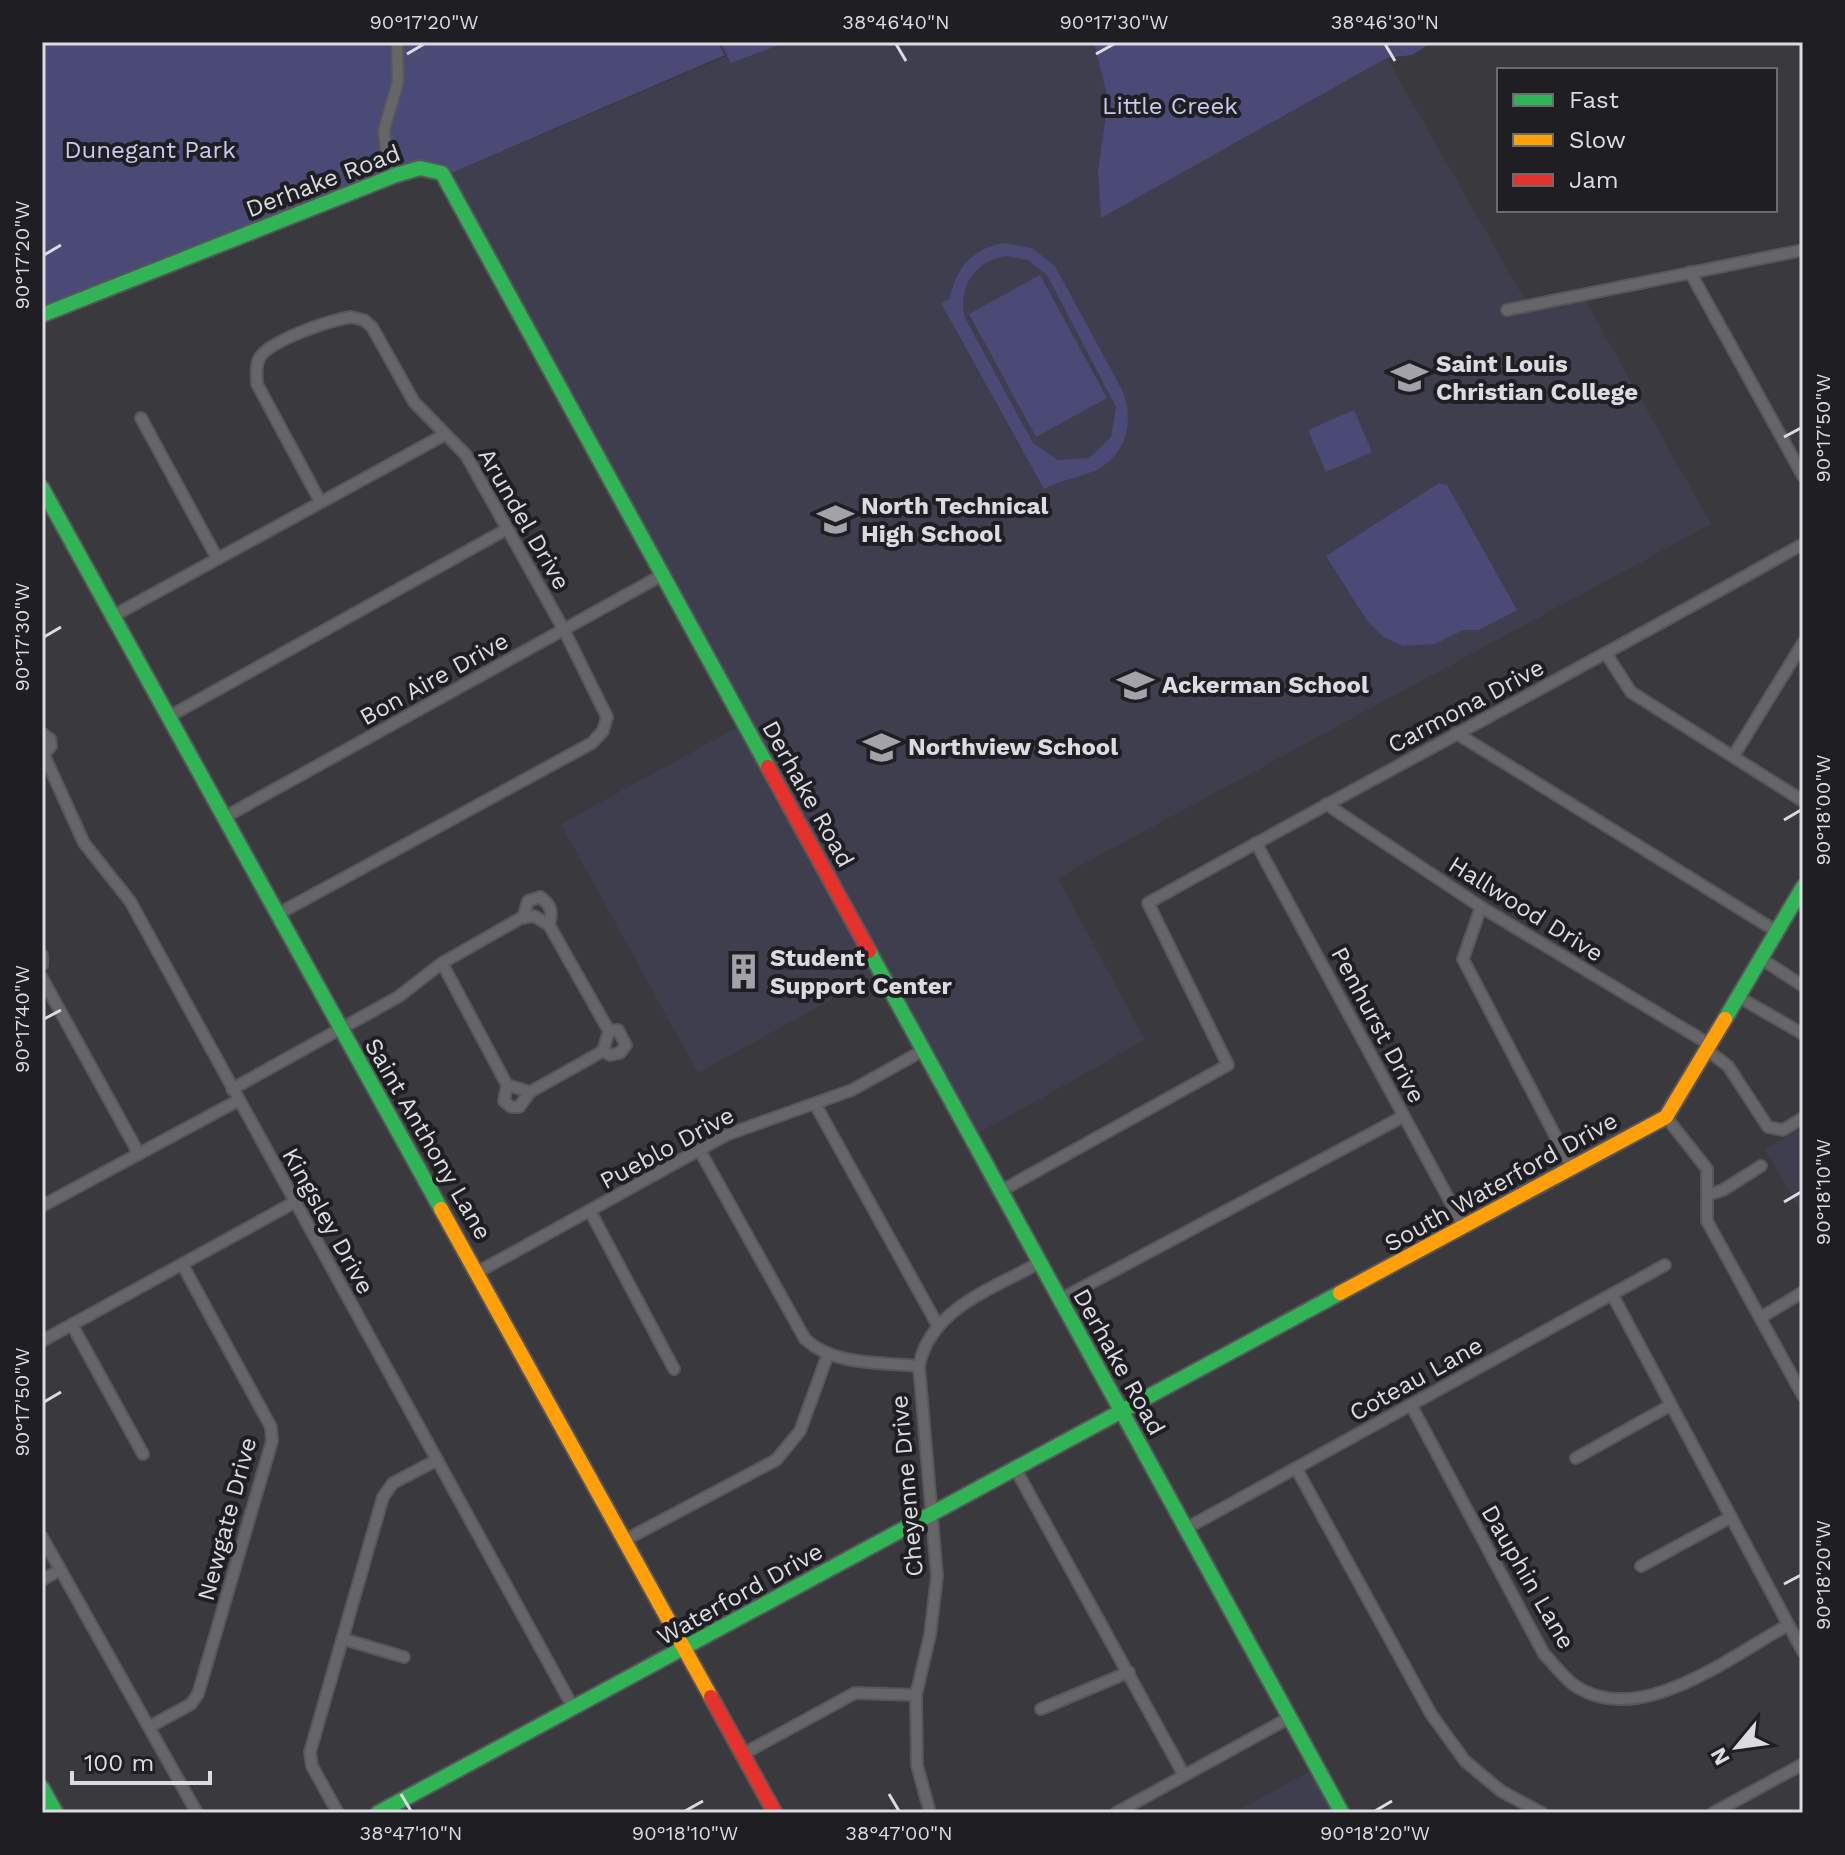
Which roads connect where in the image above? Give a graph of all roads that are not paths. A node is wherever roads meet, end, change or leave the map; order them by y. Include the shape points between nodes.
1 (397, 42) edge
2 (396, 175) junction
3 (1803, 250) edge
4 (1690, 272) junction
5 (1507, 310) dead end
6 (42, 315) edge
7 (141, 418) dead end
8 (444, 435) junction
9 (1803, 476) edge
10 (42, 488) edge
11 (320, 501) junction
12 (507, 529) junction
13 (1803, 544) edge
14 (217, 558) junction
15 (664, 574) junction
16 (113, 616) junction
17 (564, 630) junction
18 (1803, 643) edge
19 (1607, 655) junction
20 (168, 717) junction
21 (42, 733) edge
22 (1456, 733) junction
23 (1734, 755) junction
24 (43, 756) edge
25 (1803, 801) edge
26 (1326, 804) junction
27 (223, 818) junction
28 (1256, 843) junction
29 (1803, 887) edge
30 (1481, 907) junction
31 (276, 915) junction
32 (529, 917) junction
33 (549, 925) junction
34 (1776, 931) junction
35 (42, 955) edge
36 (1760, 958) junction
37 (442, 963) junction
38 (42, 965) edge
39 (42, 978) edge
40 (1803, 986) edge
41 (1737, 996) junction
42 (341, 1029) junction
43 (609, 1031) junction
44 (1803, 1034) edge
45 (1707, 1047) junction
46 (924, 1050) junction
47 (603, 1051) junction
48 (507, 1085) junction
49 (232, 1089) junction
50 (530, 1092) junction
51 (239, 1100) junction
52 (815, 1104) junction
53 (1404, 1116) junction
54 (1666, 1117) junction
55 (1803, 1118) edge
56 (700, 1151) junction
57 (139, 1154) junction
58 (1761, 1166) dead end
59 (1572, 1168) junction
60 (999, 1192) junction
61 (1707, 1195) junction
62 (295, 1202) junction
63 (42, 1206) edge
64 (590, 1211) junction
65 (1464, 1227) junction
66 (1039, 1263) junction
67 (182, 1264) junction
68 (1665, 1265) dead end
69 (478, 1272) junction
70 (1803, 1292) edge
71 (1612, 1294) junction
72 (1059, 1300) junction
73 (1760, 1318) junction
74 (937, 1324) junction
75 (72, 1325) junction
76 (42, 1341) edge
77 (828, 1354) junction
78 (919, 1366) junction
79 (674, 1369) dead end
80 (1803, 1396) edge
81 (1411, 1405) junction
82 (1669, 1406) junction
83 (1123, 1414) junction
84 (143, 1454) dead end
85 (1576, 1458) dead end
86 (437, 1460) junction
87 (1296, 1468) junction
88 (1016, 1470) junction
89 (930, 1515) junction
90 (1731, 1517) junction
91 (1187, 1528) junction
92 (42, 1537) edge
93 (625, 1540) junction
94 (1641, 1566) dead end
95 (60, 1570) junction
96 (42, 1580) edge
97 (1788, 1625) junction
98 (343, 1639) junction
99 (686, 1649) junction
100 (1803, 1652) edge
101 (404, 1657) dead end
102 (1129, 1672) junction
103 (916, 1695) junction
104 (574, 1709) junction
105 (1041, 1709) dead end
106 (1289, 1718) junction
107 (149, 1727) junction
108 (743, 1754) junction
109 (1803, 1764) edge
110 (1184, 1775) junction
111 (42, 1788) edge
112 (56, 1813) edge
113 (197, 1813) edge
114 (338, 1813) edge
115 (378, 1813) edge
116 (775, 1813) edge
117 (930, 1813) edge
118 (1116, 1813) edge
119 (1342, 1813) edge
120 (1542, 1813) edge
121 (1713, 1813) edge

1 - 2 street via 398,82 384,130
2 - 6 street, Derhake Road
2 - 15 street, Derhake Road via 420,168 442,173
3 - 4 street
4 - 5 street
4 - 9 street
7 - 14 street
8 - 11 street
8 - 11 street, Arundel Drive via 414,402 364,320 337,319 269,347 259,358 257,384
8 - 12 street, Arundel Drive via 466,455
10 - 16 street, Saint Anthony Lane
11 - 14 street
12 - 17 street, Arundel Drive
12 - 20 street
13 - 19 street, Carmona Drive
14 - 16 street
15 - 17 street, Bon Aire Drive
15 - 46 street, Derhake Road
16 - 20 street, Saint Anthony Lane
17 - 27 street, Bon Aire Drive
17 - 31 street, Arundel Drive via 607,717 592,743
18 - 23 street
19 - 22 street, Carmona Drive
19 - 23 street via 1631,692
20 - 27 street, Saint Anthony Lane
21 - 24 street, Kingsley Drive via 51,742
22 - 26 street, Carmona Drive
22 - 34 street
23 - 25 street
24 - 49 street, Kingsley Drive via 84,843 130,901
26 - 28 street, Carmona Drive
26 - 30 street, Hallwood Drive
27 - 31 street, Saint Anthony Lane
28 - 53 street, Penhurst Drive
28 - 60 street, Carmona Drive via 1148,903 1228,1065
29 - 34 street
30 - 45 street, Hallwood Drive
30 - 59 street via 1463,959
31 - 42 street, Saint Anthony Lane
32 - 33 street
32 - 33 street via 528,901 540,897 552,913
32 - 37 street
33 - 43 street
34 - 36 street
35 - 38 street
36 - 40 street
36 - 41 street
37 - 42 street via 398,997
37 - 48 street
39 - 57 street
41 - 44 street
41 - 45 street
42 - 49 street
42 - 69 street, Saint Anthony Lane
43 - 47 street
43 - 47 street via 618,1030 626,1045 620,1053
45 - 54 street
45 - 55 street, Hallwood Drive via 1728,1066 1768,1127 1783,1130
46 - 52 street, Pueblo Drive
46 - 60 street, Derhake Road
47 - 50 street
48 - 50 street
48 - 50 street via 504,1101 511,1107 519,1107
49 - 51 street, Kingsley Drive
51 - 57 street
51 - 62 street, Kingsley Drive
52 - 56 street, Pueblo Drive via 726,1135
52 - 74 street
53 - 65 street, Penhurst Drive
53 - 72 street
54 - 59 street, South Waterford Drive
54 - 61 street via 1707,1169
56 - 64 street, Pueblo Drive
56 - 77 street via 796,1328
57 - 63 street
58 - 61 street
59 - 65 street, South Waterford Drive
60 - 66 street, Derhake Road
61 - 73 street via 1707,1221
62 - 67 street
62 - 86 street, Kingsley Drive
64 - 69 street, Pueblo Drive
64 - 79 street
65 - 83 street, South Waterford Drive
66 - 72 street, Derhake Road
66 - 74 street
67 - 75 street
67 - 107 street, Newgate Drive via 271,1427 272,1441 198,1694 191,1704
68 - 71 street, Coteau Lane
69 - 93 street, Saint Anthony Lane
70 - 73 street
71 - 81 street, Coteau Lane
71 - 82 street
72 - 83 street, Derhake Road
73 - 80 street
74 - 78 street, Cheyenne Drive
75 - 76 street
75 - 84 street
77 - 78 street
77 - 93 street via 800,1431 776,1460
78 - 89 street, Cheyenne Drive
81 - 87 street, Coteau Lane
81 - 97 street, Dauphin Lane via 1544,1654 1574,1685 1603,1696 1643,1700
82 - 85 street
82 - 90 street
83 - 88 street, Waterford Drive
83 - 91 street, Derhake Road
86 - 98 street via 393,1483 383,1497
86 - 104 street, Kingsley Drive
87 - 91 street, Coteau Lane
87 - 120 street via 1448,1738 1489,1781
88 - 89 street, Waterford Drive
88 - 102 street
89 - 99 street, Waterford Drive
89 - 103 street, Cheyenne Drive via 937,1576
90 - 94 street
90 - 97 street
91 - 106 street, Derhake Road
92 - 95 street
93 - 99 street, Saint Anthony Lane
95 - 96 street
95 - 107 street
97 - 100 street
98 - 101 street
98 - 114 street via 310,1752 312,1766
99 - 104 street, Waterford Drive
99 - 108 street, Saint Anthony Lane
102 - 105 street
102 - 110 street
103 - 108 street via 855,1693
103 - 117 street, Cheyenne Drive via 917,1765
104 - 115 street, Waterford Drive
106 - 110 street
106 - 119 street, Derhake Road
107 - 113 street
108 - 116 street, Saint Anthony Lane
109 - 121 street
110 - 118 street
111 - 112 street

